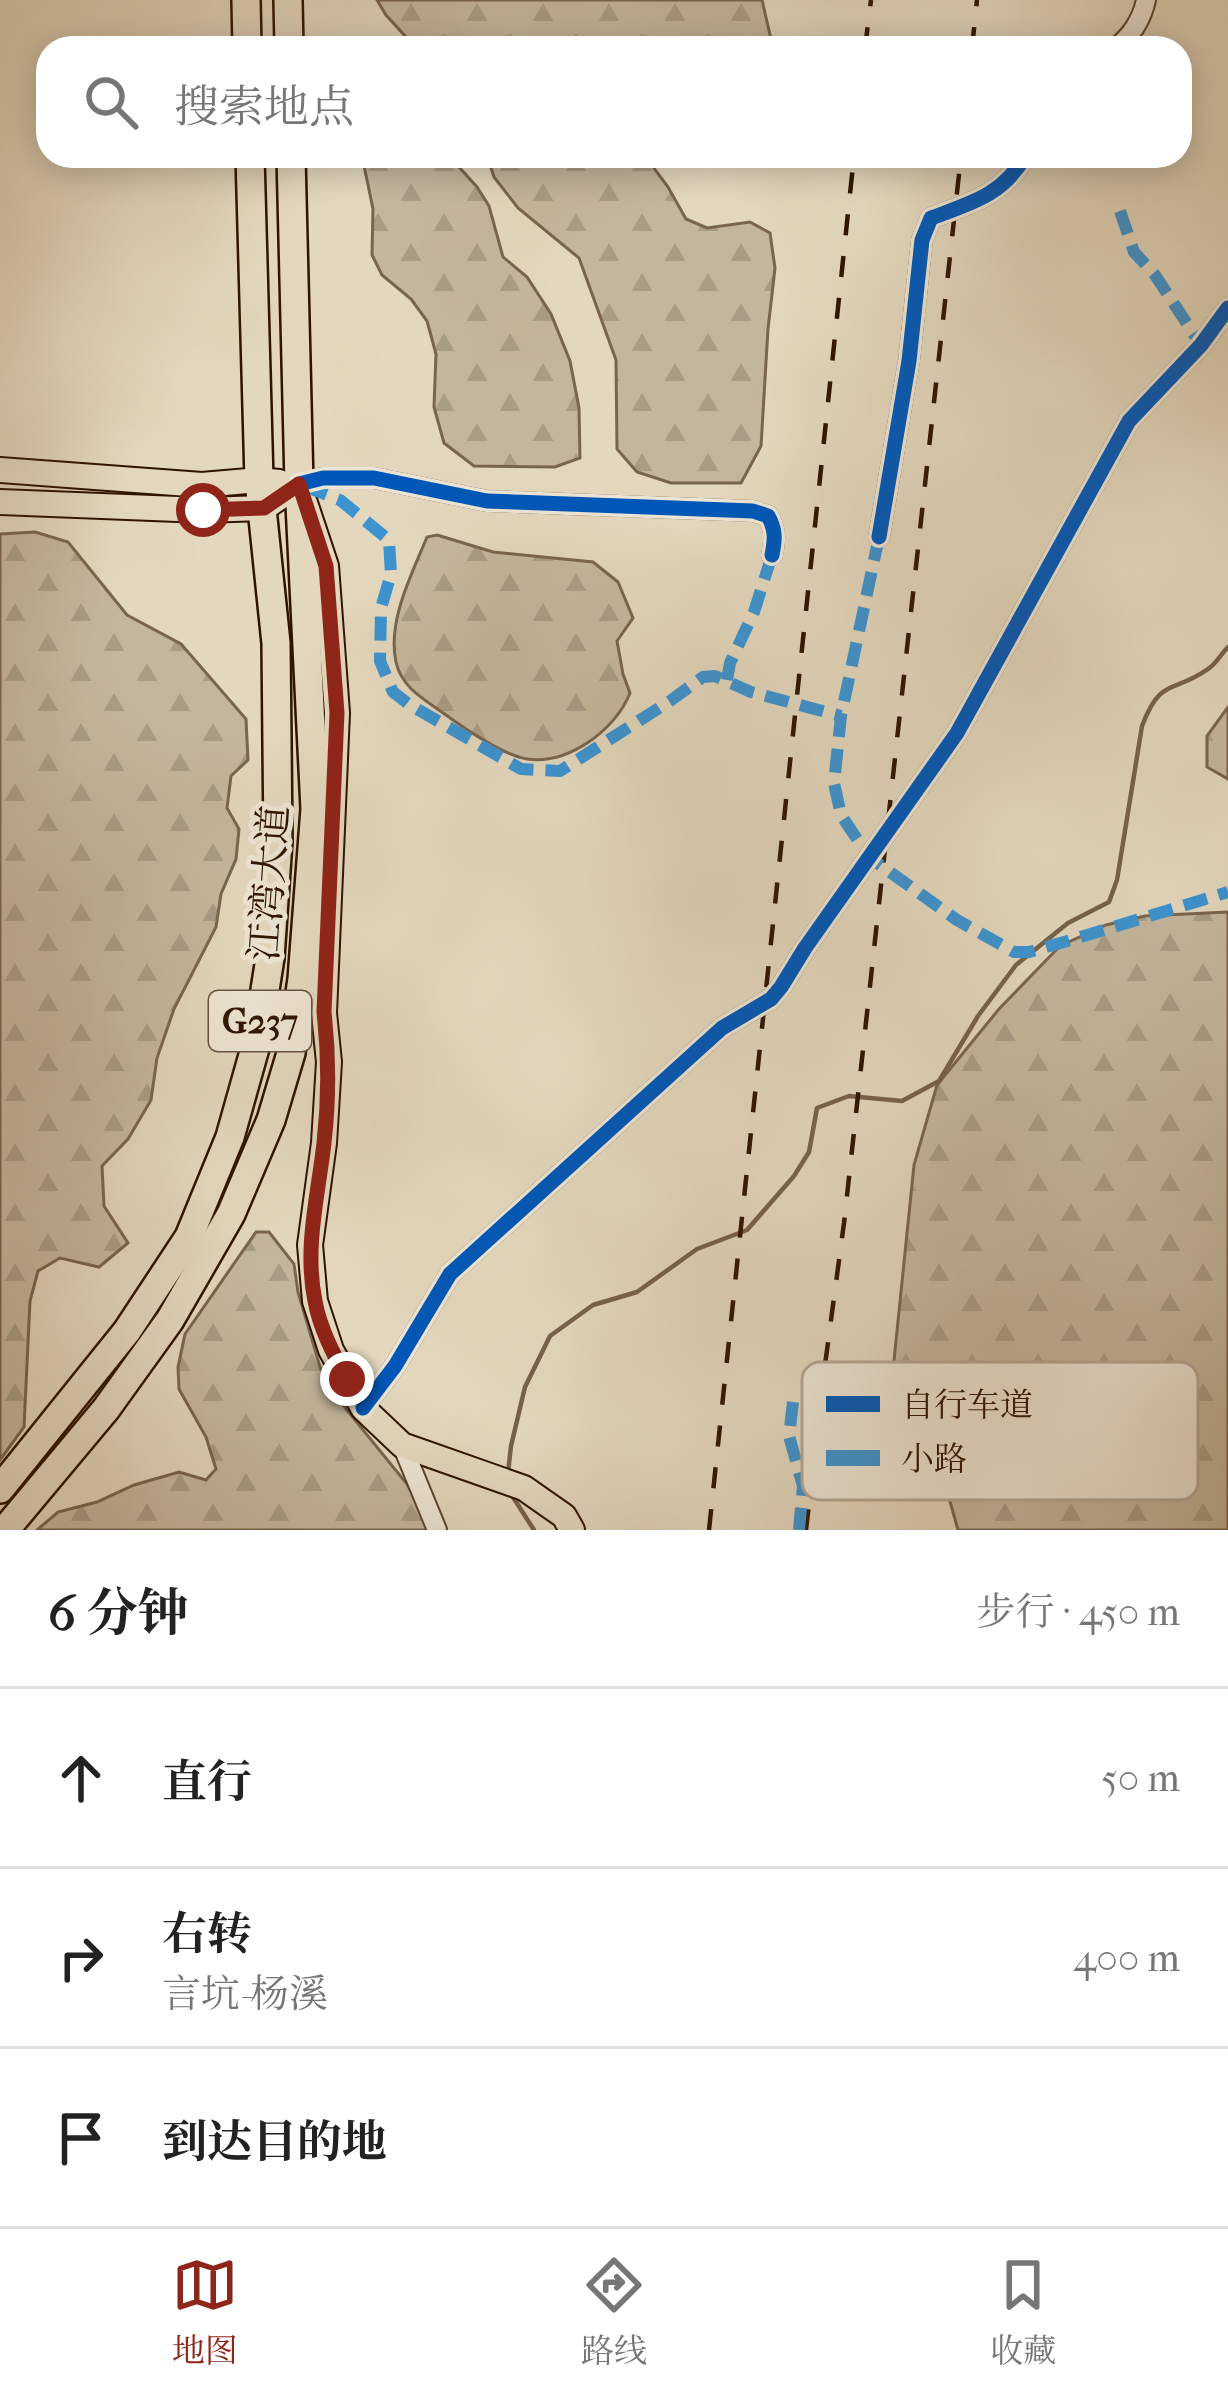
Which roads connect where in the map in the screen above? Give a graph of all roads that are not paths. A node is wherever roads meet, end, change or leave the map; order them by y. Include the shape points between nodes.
1 (246, 0) edge
2 (288, 0) edge
3 (1146, 0) edge
4 (247, 36) edge
5 (289, 36) edge
6 (1128, 36) edge
7 (250, 168) edge
8 (291, 168) edge
9 (1018, 168) edge
10 (1228, 308) edge
11 (0, 470) edge
12 (299, 484) junction
13 (261, 494) junction
14 (0, 502) edge
15 (879, 537) dead end
16 (772, 555) dead end
17 (363, 1408) junction
18 (402, 1445) junction
19 (0, 1489) edge
20 (5, 1530) edge
21 (437, 1530) edge
22 (572, 1530) edge

1 - 4 highway
2 - 5 highway
3 - 6 street
7 - 13 highway, 江湾大道 / G237
8 - 12 highway, 江湾大道 / G237
9 - 15 street via 986,197 932,218 922,240
10 - 17 street via 1129,421 957,733 771,999 722,1028 450,1274
11 - 13 main road
12 - 13 main road
12 - 16 street via 374,478 487,501 753,511 772,524
12 - 17 main road via 326,566 337,713 324,1012 329,1062 310,1245 315,1301
12 - 20 highway, 江湾大道 / G237 via 315,809 291,1053 231,1214 170,1320
13 - 14 main road via 203,510
13 - 19 highway, 江湾大道 / G237 via 275,643 278,842 256,1041 230,1137 189,1238 127,1331
17 - 18 main road
18 - 21 street
18 - 22 main road via 524,1488

